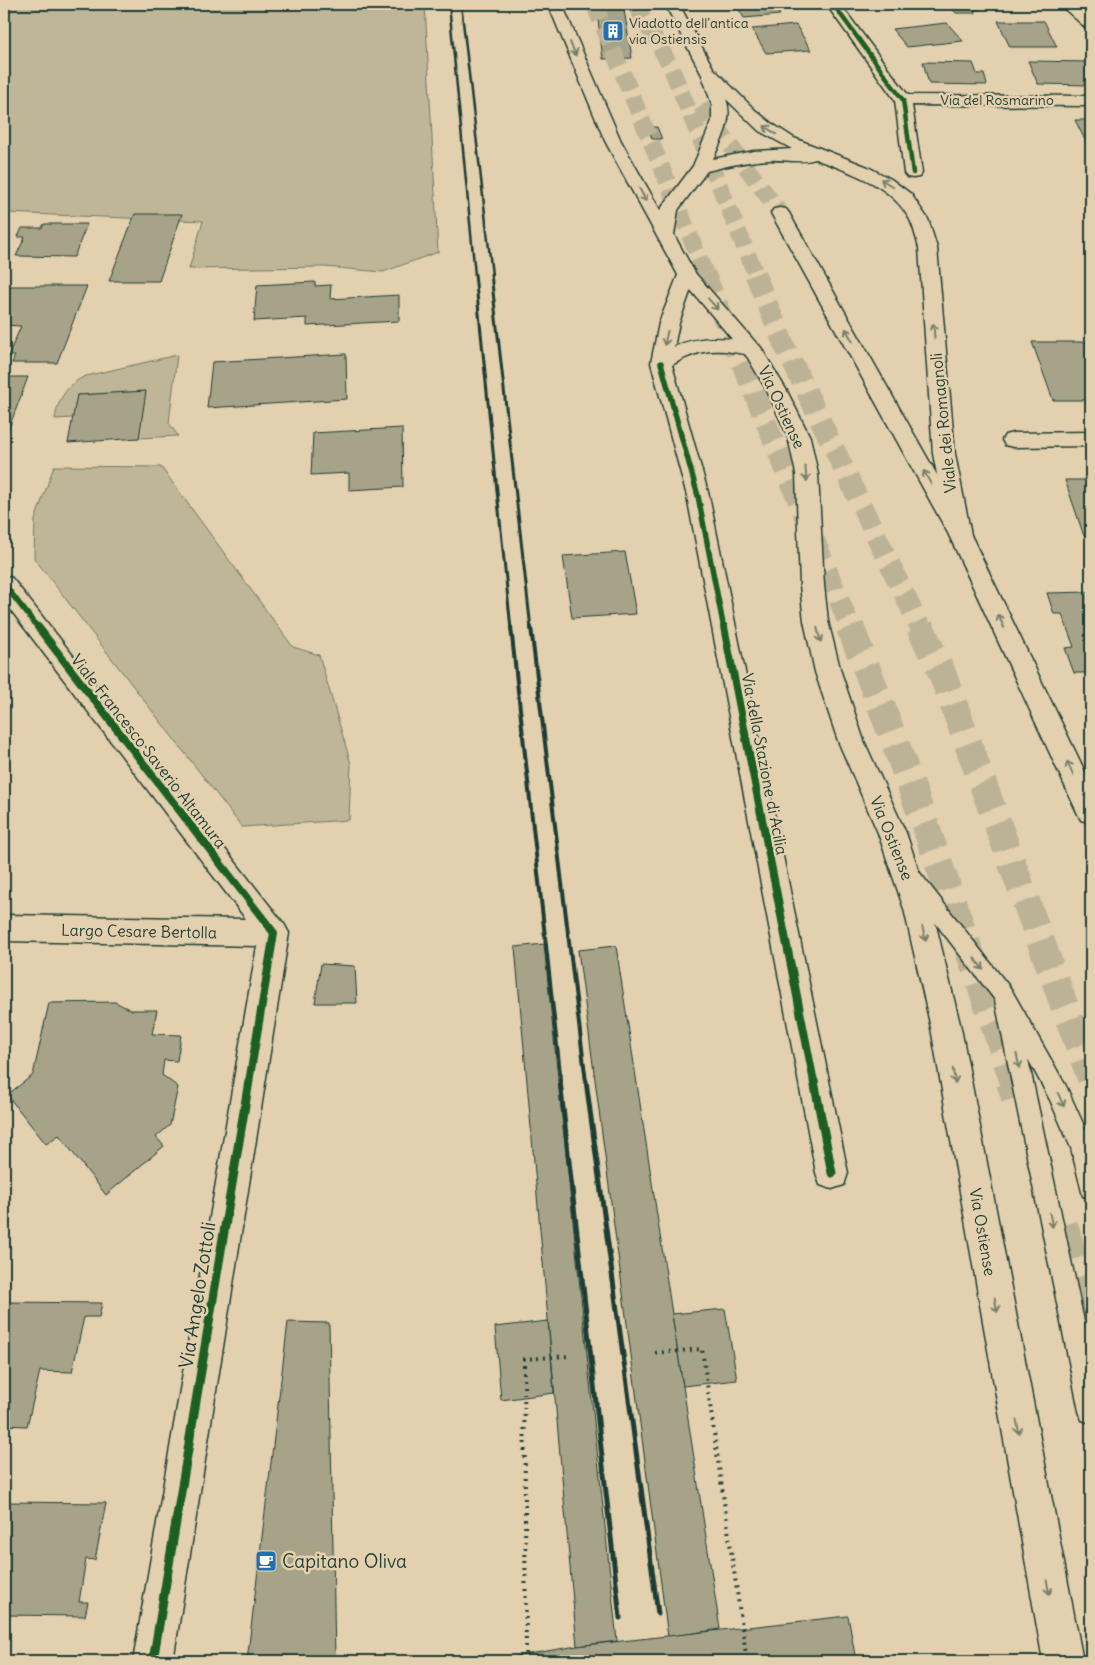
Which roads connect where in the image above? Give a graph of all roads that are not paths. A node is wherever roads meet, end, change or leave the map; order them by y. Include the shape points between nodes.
1 (555, 4) edge
2 (672, 4) edge
3 (833, 4) edge
4 (1066, 4) edge
5 (1091, 25) edge
6 (706, 70) junction
7 (903, 100) junction
8 (1091, 101) edge
9 (846, 165) junction
10 (701, 166) junction
11 (914, 173) dead end
12 (780, 213) tunnel mouth
13 (665, 235) junction
14 (687, 275) junction
15 (752, 349) junction
16 (661, 363) junction
17 (1091, 439) edge
18 (1013, 440) dead end
19 (960, 535) junction
20 (4, 584) edge
21 (1091, 812) edge
22 (906, 870) junction
23 (4, 928) edge
24 (274, 933) junction
25 (1004, 996) junction
26 (1087, 1153) edge
27 (832, 1173) dead end
28 (1091, 1188) edge
29 (1091, 1411) edge
30 (153, 1661) edge
31 (1062, 1661) edge

1 -> 13 main road, Via Ostiense via 613,141
2 - 6 main road, Viale dei Romagnoli
3 - 7 main road
4 - 5 main road
9 -> 6 main road, Viale dei Romagnoli via 772,132
6 - 10 main road via 718,99 720,117
7 - 8 main road, Via del Rosmarino
7 - 11 main road
9 - 10 main road, Viale dei Romagnoli via 775,153
19 -> 9 main road, Viale dei Romagnoli via 944,454 926,234 916,212 897,190 873,175
10 - 13 main road via 669,210
19 -> 12 main road
13 - 14 main road, Via Ostiense
14 -> 15 main road, Via Ostiense
14 -> 16 main road, Via della Stazione di Acilia via 669,324
15 - 16 main road via 728,344 701,344
15 -> 22 main road, Via Ostiense via 799,437 807,474 814,609 822,648 851,741
16 - 27 main road, Via della Stazione di Acilia via 698,496
17 - 18 main road
21 -> 19 main road, Viale dei Romagnoli
20 - 24 main road, Viale Francesco Saverio Altamura
22 -> 25 lane
22 -> 31 main road, Via Ostiense via 946,1028
23 - 24 main road, Largo Cesare Bertolla
24 - 30 main road, Via Angelo Zottoli
25 -> 26 lane
25 -> 29 lane
26 - 28 lane

